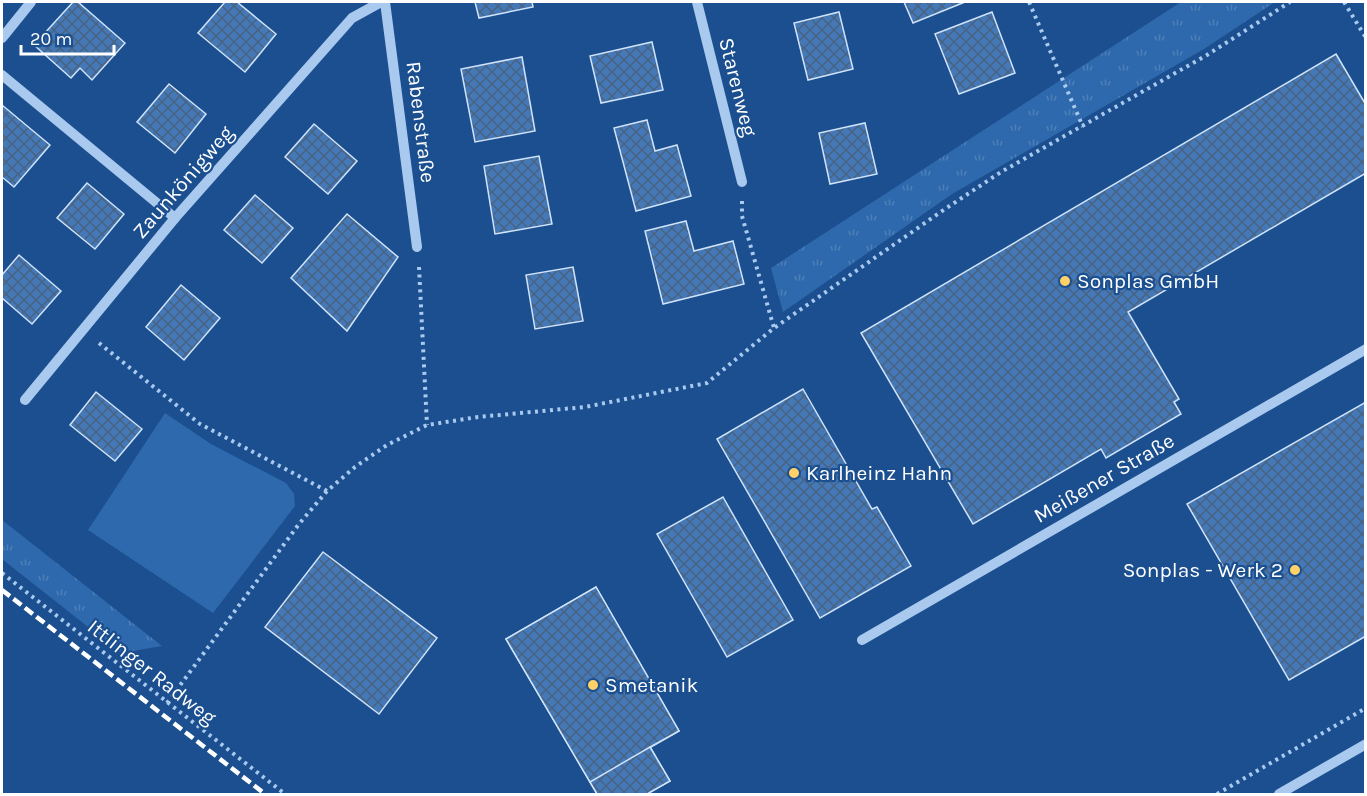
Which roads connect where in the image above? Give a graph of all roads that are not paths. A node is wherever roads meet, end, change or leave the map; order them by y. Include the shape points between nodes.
1 (31, 2) edge
2 (383, 2) edge
3 (697, 2) edge
4 (2, 38) edge
5 (2, 75) edge
6 (742, 182) road end
7 (176, 218) junction
8 (417, 248) road end
9 (1365, 349) edge
10 (25, 400) dead end
11 (862, 640) dead end
12 (1365, 744) edge
13 (1279, 795) edge

1 - 4 street
2 - 7 street, Zaunkönigweg via 352,18
2 - 8 street, Rabenstraße
3 - 6 street, Starenweg
5 - 7 street
7 - 10 street, Zaunkönigweg
9 - 11 street, Meißener Straße
12 - 13 street

